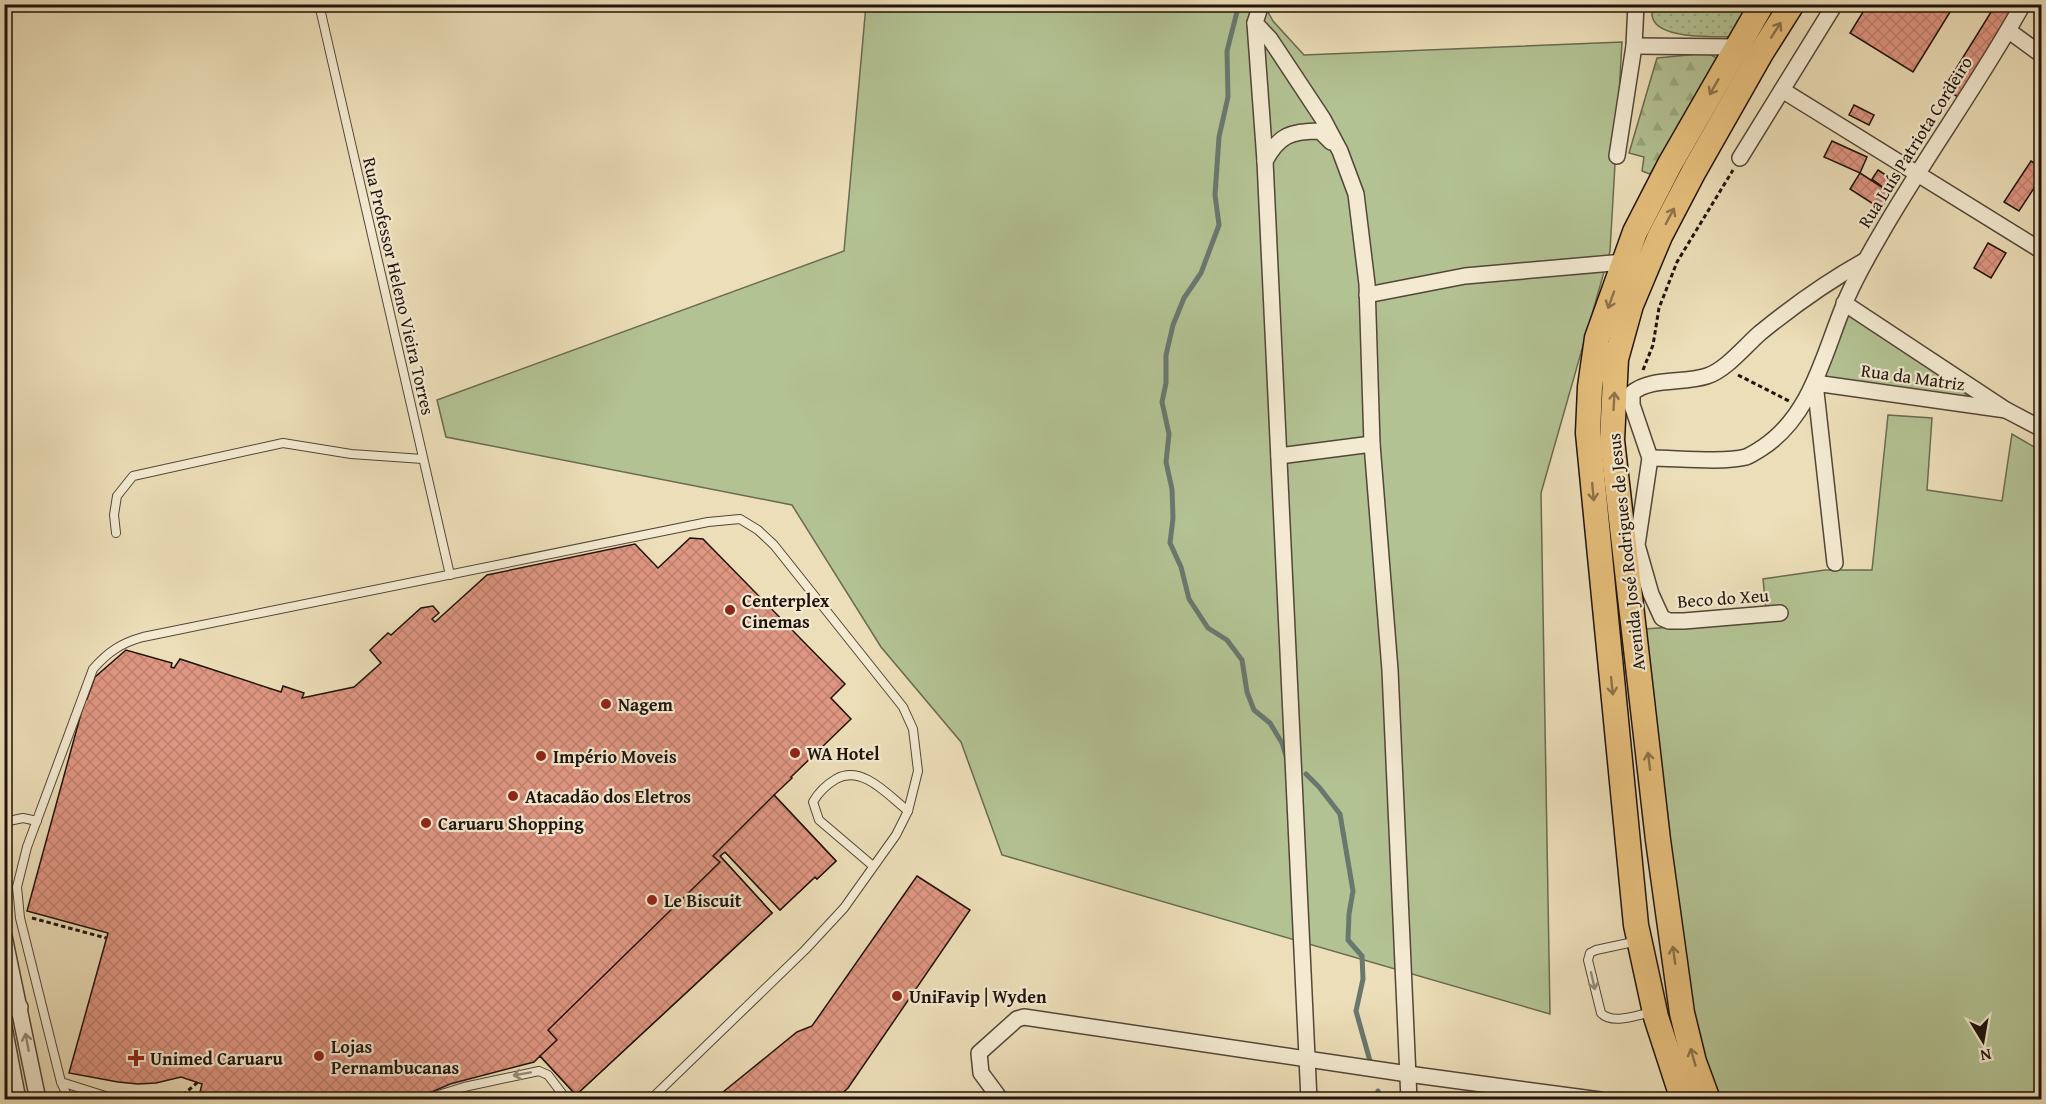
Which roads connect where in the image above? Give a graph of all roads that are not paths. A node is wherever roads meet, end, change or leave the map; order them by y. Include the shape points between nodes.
1 (319, 4) edge
2 (1261, 4) edge
3 (1316, 4) edge
4 (1327, 4) edge
5 (1636, 4) edge
6 (1762, 4) edge
7 (1792, 4) edge
8 (1835, 4) edge
9 (2023, 4) edge
10 (1256, 23) junction
11 (2008, 31) junction
12 (1634, 46) junction
13 (1737, 47) junction
14 (2042, 55) edge
15 (1782, 90) junction
16 (1340, 151) junction
17 (1617, 156) dead end
18 (1740, 158) road end
19 (1265, 161) junction
20 (1917, 172) junction
21 (2042, 251) edge
22 (1866, 260) junction
23 (1624, 262) junction
24 (1367, 295) junction
25 (1844, 303) junction
26 (1815, 382) junction
27 (2006, 410) junction
28 (2042, 429) edge
29 (1372, 444) junction
30 (1279, 456) junction
31 (1650, 458) junction
32 (423, 459) junction
33 (116, 532) dead end
34 (1630, 547) junction
35 (1834, 563) dead end
36 (450, 575) junction
37 (1780, 613) dead end
38 (908, 811) junction
39 (37, 820) junction
40 (4, 822) edge
41 (873, 866) junction
42 (4, 936) edge
43 (1639, 940) junction
44 (20, 1007) junction
45 (4, 1009) edge
46 (1655, 1011) junction
47 (4, 1027) edge
48 (1308, 1059) junction
49 (1408, 1074) junction
50 (61, 1082) junction
51 (18, 1100) edge
52 (38, 1100) edge
53 (69, 1100) edge
54 (118, 1100) edge
55 (422, 1100) edge
56 (567, 1100) edge
57 (650, 1100) edge
58 (1001, 1100) edge
59 (1309, 1100) edge
60 (1409, 1100) edge
61 (1600, 1100) edge
62 (1683, 1100) edge
63 (1708, 1100) edge

1 - 32 lane, Rua Professor Heleno Vieira Torres
2 - 10 street
3 - 4 lane
5 - 12 street
6 - 13 main road, Avenida José Rodrigues de Jesus
34 -> 7 main road, Avenida José Rodrigues de Jesus via 1612,440 1616,359 1631,305 1659,236
8 - 15 street
9 - 11 street, Rua Luís Patriota Cordeiro
10 - 16 street via 1323,119
10 - 19 street
11 - 14 street
11 - 20 street, Rua Luís Patriota Cordeiro
12 - 13 street
12 - 17 street
13 -> 23 main road, Avenida José Rodrigues de Jesus via 1670,164
15 - 18 street
15 - 20 street
16 - 19 street via 1320,131 1301,131 1274,145
16 - 24 street via 1356,194
19 - 30 street
20 - 21 street
20 - 22 street, Rua Luís Patriota Cordeiro
22 - 25 street, Rua Luís Patriota Cordeiro
22 - 31 street via 1812,292 1707,376 1636,389 1632,405
23 - 24 street via 1465,276
23 -> 43 main road, Avenida José Rodrigues de Jesus via 1597,338 1587,433
24 - 29 street
25 - 26 street, Rua Luís Patriota Cordeiro
25 - 27 street
26 - 27 street, Rua da Matriz
26 - 31 street, Rua Luís Patriota Cordeiro via 1793,421 1747,456
26 - 35 street
27 - 28 street
29 - 30 street
29 - 49 street via 1390,670
30 - 48 street
31 - 34 street
32 - 33 lane via 351,454 283,443 133,476 117,496
32 - 36 lane, Rua Professor Heleno Vieira Torres
34 - 37 street, Beco do Xeu via 1662,618 1669,621
63 -> 34 main road, Avenida José Rodrigues de Jesus via 1682,1013 1657,828
36 - 38 lane via 708,522 740,519 774,545 903,707 913,729 918,771
36 - 39 lane via 125,642 106,654 93,669
38 - 41 lane
38 - 41 lane via 876,785 850,774 841,776 817,795 813,802 819,820
39 - 40 lane
39 - 50 lane via 17,887 20,914
41 - 57 lane via 844,909 805,950
42 - 44 street
43 - 46 main road, Avenida José Rodrigues de Jesus
43 -> 46 lane via 1596,950 1588,960 1601,1013 1606,1018
44 - 45 street
52 -> 44 street
46 - 62 main road, Avenida José Rodrigues de Jesus
47 - 51 street
48 - 49 street
48 - 58 street via 1024,1017 979,1053 981,1073
48 - 59 street
49 - 60 street
49 - 61 street
50 - 53 lane
50 - 54 lane
56 -> 55 lane via 548,1075 539,1071

